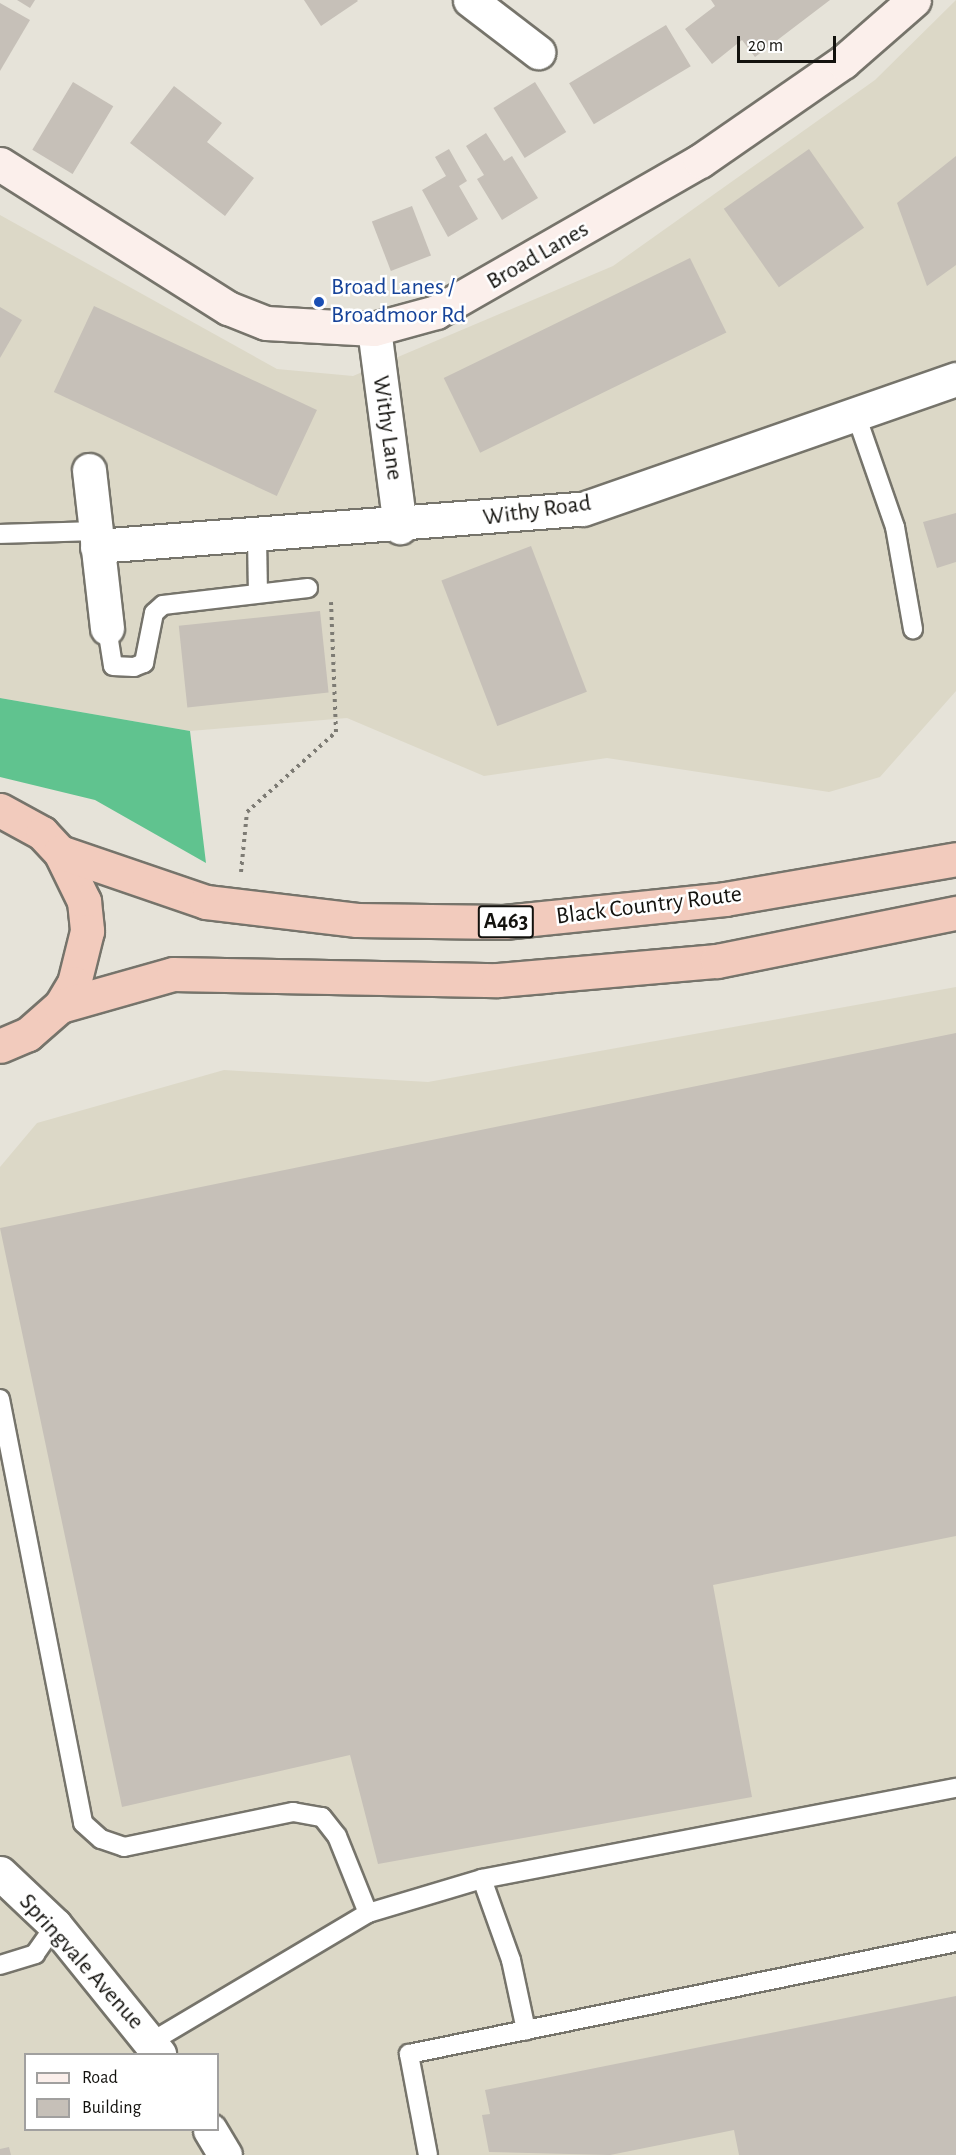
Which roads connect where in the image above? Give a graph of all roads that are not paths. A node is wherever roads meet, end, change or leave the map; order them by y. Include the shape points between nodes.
1 (914, 0) edge
2 (489, 6) edge
3 (538, 52) dead end
4 (0, 164) edge
5 (374, 329) junction
6 (956, 379) edge
7 (856, 415) junction
8 (89, 470) dead end
9 (400, 527) junction
10 (0, 534) edge
11 (257, 537) junction
12 (96, 539) junction
13 (308, 588) dead end
14 (258, 592) junction
15 (107, 628) joint
16 (913, 629) dead end
17 (0, 810) edge
18 (60, 852) junction
19 (956, 859) edge
20 (956, 913) edge
21 (60, 1006) junction
22 (0, 1046) edge
23 (0, 1399) edge
24 (2, 1422) edge
25 (956, 1788) edge
26 (0, 1873) edge
27 (482, 1879) junction
28 (368, 1913) junction
29 (55, 1925) junction
30 (956, 1942) edge
31 (0, 1965) edge
32 (526, 2030) junction
33 (155, 2048) edge
34 (211, 2131) edge
35 (225, 2155) edge
36 (428, 2155) edge

1 - 5 street, Broad Lanes via 843,62 700,161 436,312
2 - 3 street
4 - 5 street, Broad Lanes via 228,308 266,323
5 - 9 street, Withy Lane
6 - 7 street, Withy Road
7 - 9 street, Withy Road via 583,509
7 - 16 lane via 895,527
8 - 12 street
9 - 11 street, Withy Road
10 - 12 lane
11 - 12 street, Withy Road
11 - 14 lane
12 - 15 street
13 - 14 lane
14 - 15 lane via 163,605 154,613 144,663 134,667 113,666
17 - 18 highway, A463 via 42,833
18 - 19 highway, Black Country Route / A463 via 206,902 357,920 504,922 725,899
18 - 21 highway, A463 via 84,901 87,931 74,983
20 - 21 highway, A463 via 717,961 498,980 173,974
21 - 22 highway, A463 via 28,1034
23 - 24 lane
24 - 28 lane via 83,1823 101,1839 124,1847 293,1812 322,1818 337,1836
25 - 27 lane
26 - 29 street, Springvale Avenue
27 - 28 lane
27 - 32 lane via 511,1960
28 - 33 lane
29 - 31 lane via 35,1954
29 - 33 street, Springvale Avenue
30 - 32 lane
32 - 36 lane via 409,2054
34 - 35 street

